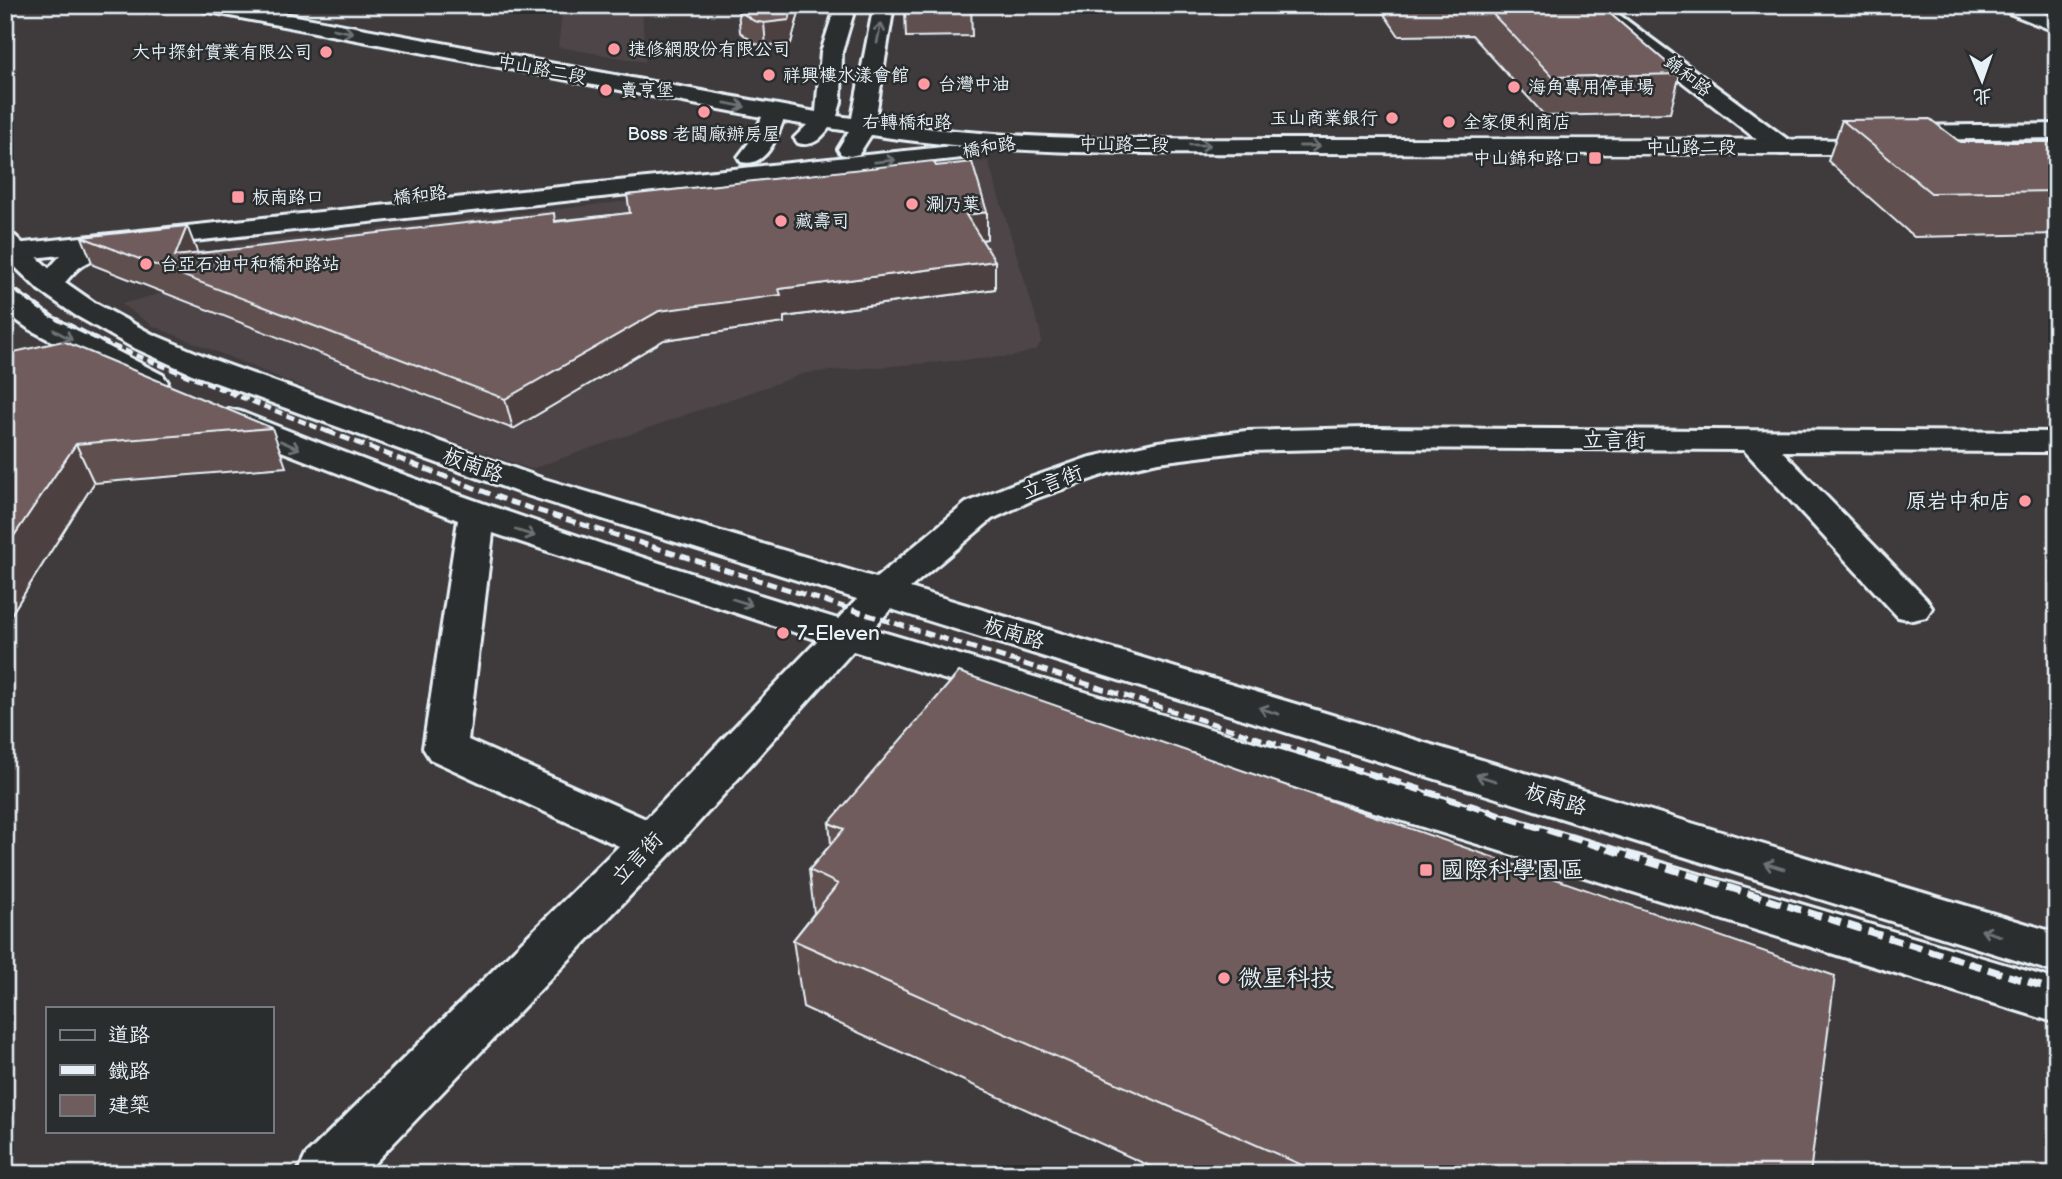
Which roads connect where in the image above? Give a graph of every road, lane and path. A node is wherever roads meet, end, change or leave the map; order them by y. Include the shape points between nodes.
1 (204, 5) edge
2 (296, 5) edge
3 (846, 5) edge
4 (884, 5) edge
5 (1592, 5) edge
6 (2006, 5) edge
7 (2046, 5) edge
8 (2057, 10) edge
9 (2057, 26) edge
10 (776, 103) junction
11 (830, 105) junction
12 (863, 119) junction
13 (2057, 131) edge
14 (1762, 134) junction
15 (1025, 142) junction
16 (2057, 146) edge
17 (1782, 147) junction
18 (747, 167) junction
19 (111, 242) junction
20 (7, 246) edge
21 (49, 284) junction
22 (5, 299) edge
23 (1754, 441) junction
24 (2057, 442) edge
25 (477, 517) junction
26 (885, 594) junction
27 (1912, 608) dead end
28 (845, 635) junction
29 (653, 842) junction
30 (2057, 953) edge
31 (2057, 1002) edge
32 (326, 1174) edge

1 -> 10 street, 中山路二段
2 - 10 street, 中山路二段
3 - 11 street via 831,56
12 -> 4 street
5 - 14 street, 錦和路
6 - 9 street
7 - 8 highway
10 - 11 street, 中山路二段
10 - 11 street via 806,95
10 - 18 street via 765,138
11 - 12 street, 中山路二段
11 - 18 street, 橋和路 via 793,146
12 - 14 street, 中山路二段
12 - 15 street, 中山路二段
12 - 18 street, 橋和路 via 848,151 838,158 809,166
13 - 14 street, 中山路二段
14 - 17 street, 錦和路
15 -> 17 street, 中山路二段
18 -> 15 street, 橋和路 via 935,156
16 - 17 street, 中山路二段
18 - 19 street, 橋和路
18 - 20 street, 橋和路 via 640,173
19 - 20 street, 橋和路
19 - 21 street via 80,255
20 - 21 street, 板南路
21 - 26 street, 板南路 via 141,340 203,367 532,486
22 -> 25 street via 40,323 225,417
23 - 24 street, 立言街
23 - 26 street, 立言街 via 1366,438 1246,441 1158,452 1056,478 979,512 918,559
23 - 27 street
25 -> 28 street
25 - 29 street via 446,748
26 - 28 street, 立言街
30 -> 26 street, 板南路
28 - 29 street, 立言街
28 - 31 street
29 - 32 street, 立言街

